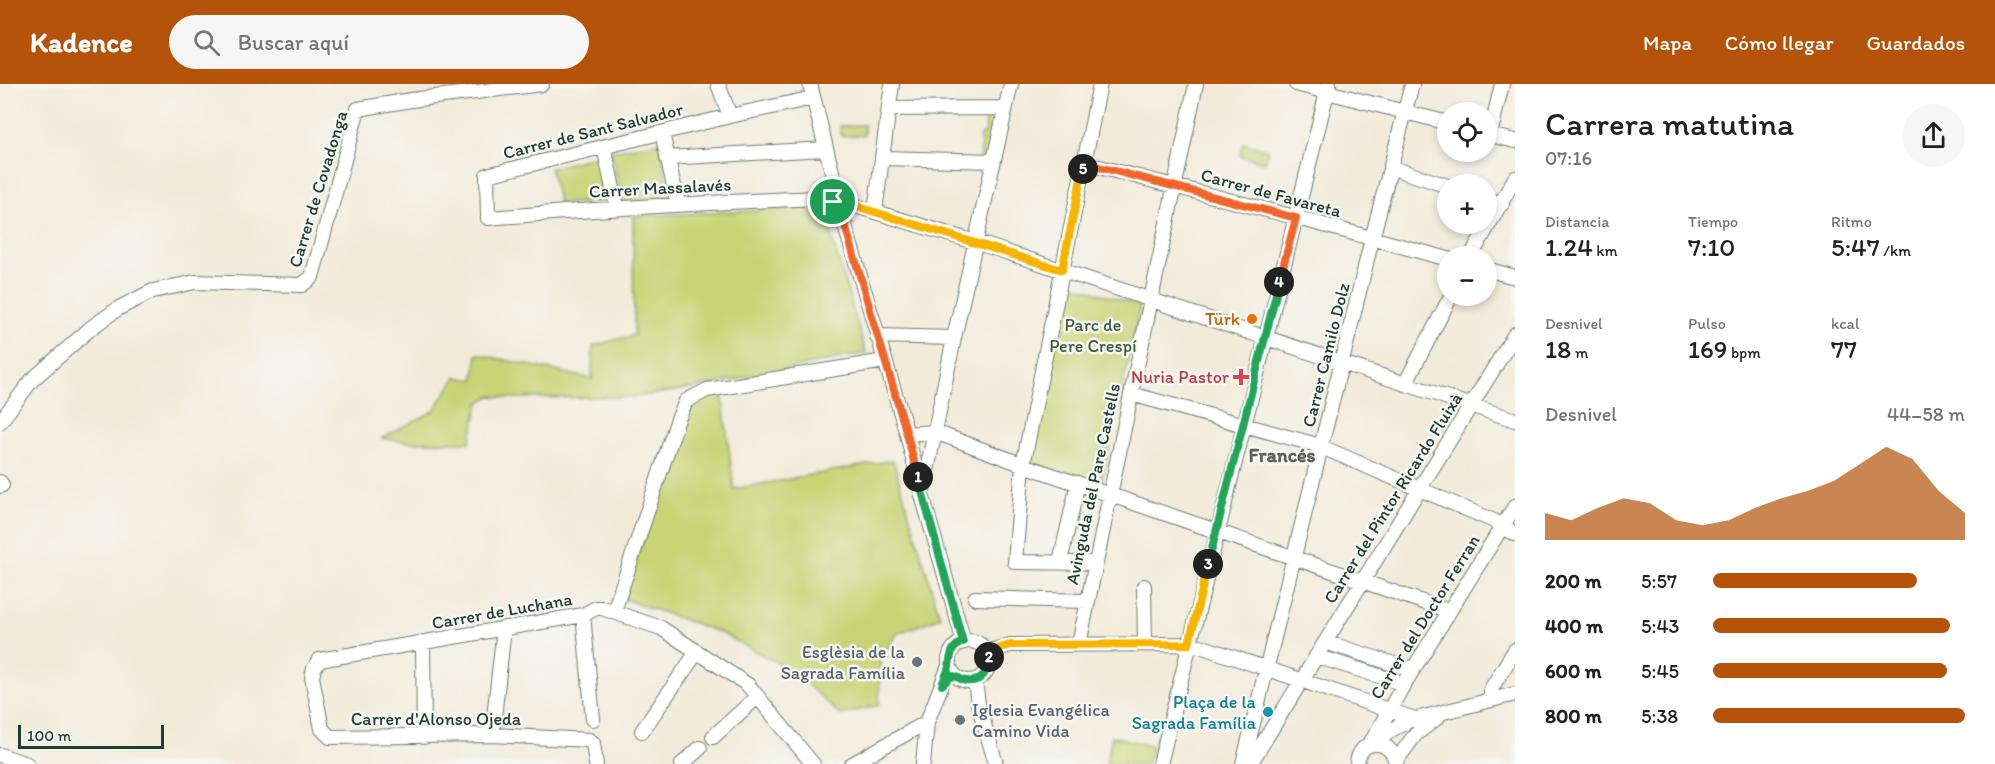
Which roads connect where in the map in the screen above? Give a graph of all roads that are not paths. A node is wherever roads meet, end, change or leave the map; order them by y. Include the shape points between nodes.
1 (542, 84) edge
2 (718, 84) edge
3 (810, 84) edge
4 (892, 84) edge
5 (1011, 84) edge
6 (1100, 84) edge
7 (1196, 84) edge
8 (1296, 84) edge
9 (1412, 84) edge
10 (1502, 84) edge
11 (495, 86) edge
12 (1328, 88) edge
13 (813, 98) junction
14 (1497, 102) edge
15 (1005, 108) junction
16 (889, 109) junction
17 (1406, 112) junction
18 (730, 116) junction
19 (1437, 120) edge
20 (662, 133) junction
21 (1497, 137) edge
22 (1515, 141) edge
23 (604, 147) junction
24 (825, 149) junction
25 (667, 158) junction
26 (883, 158) junction
27 (993, 161) junction
28 (1084, 163) junction
29 (1392, 168) junction
30 (1515, 178) edge
31 (1437, 182) edge
32 (1173, 186) junction
33 (1497, 202) edge
34 (840, 203) junction
35 (678, 204) junction
36 (1502, 204) junction
37 (617, 207) junction
38 (875, 211) junction
39 (488, 218) joint
40 (1296, 218) junction
41 (1372, 238) junction
42 (976, 242) junction
43 (1477, 246) edge
44 (1437, 256) edge
45 (1062, 270) junction
46 (1497, 273) edge
47 (1515, 277) edge
48 (1152, 300) junction
49 (1446, 306) edge
50 (1515, 334) edge
51 (877, 336) junction
52 (954, 338) junction
53 (1265, 338) junction
54 (885, 361) junction
55 (1342, 363) junction
56 (1405, 384) junction
57 (1131, 394) junction
58 (1472, 406) junction
59 (1515, 420) edge
60 (0, 422) edge
61 (1242, 426) junction
62 (935, 432) junction
63 (907, 434) junction
64 (1322, 447) junction
65 (1023, 465) junction
66 (1078, 483) junction
67 (1419, 489) junction
68 (1109, 494) junction
69 (922, 495) junction
70 (1515, 506) edge
71 (1502, 526) junction
72 (1217, 531) junction
73 (1515, 534) edge
74 (1293, 557) junction
75 (1060, 562) junction
76 (1095, 563) junction
77 (1362, 580) junction
78 (1144, 586) dead end
79 (975, 598) dead end
80 (1087, 601) junction
81 (614, 611) junction
82 (1449, 611) junction
83 (583, 615) junction
84 (504, 628) junction
85 (963, 642) junction
86 (1324, 642) junction
87 (423, 644) junction
88 (1079, 644) junction
89 (1145, 644) junction
90 (1189, 644) junction
91 (1515, 650) edge
92 (697, 652) junction
93 (987, 652) junction
94 (1365, 654) junction
95 (1316, 656) junction
96 (319, 660) joint
97 (1266, 669) junction
98 (1360, 670) junction
99 (1413, 670) junction
100 (952, 671) junction
101 (975, 681) junction
102 (1301, 681) junction
103 (1404, 684) junction
104 (1515, 694) edge
105 (757, 697) junction
106 (1491, 700) junction
107 (1389, 711) junction
108 (1442, 714) junction
109 (593, 719) dead end
110 (1416, 719) junction
111 (927, 722) junction
112 (642, 731) dead end
113 (492, 735) junction
114 (424, 737) junction
115 (713, 737) dead end
116 (1370, 745) junction
117 (700, 748) dead end
118 (0, 755) edge
119 (1396, 762) edge
120 (27, 764) edge
121 (596, 764) edge
122 (682, 764) edge
123 (813, 764) edge
124 (852, 764) edge
125 (923, 764) edge
126 (996, 764) edge
127 (1160, 764) edge
128 (1243, 764) edge
129 (1250, 764) edge
130 (1357, 764) edge

1 - 11 street, Carrer de Covadonga
2 - 18 street
3 - 13 street
4 - 16 street
5 - 15 street
6 - 28 street
7 - 32 street, Avinguda del Pare Castells
8 - 12 street
9 - 17 street, Carrer Camilo Dolz
10 - 14 street
11 - 60 street, Carrer de Covadonga via 358,110 312,277 302,285 195,282 153,291 92,327 32,380
12 - 17 street
12 - 40 street
13 - 18 street, Carrer de Sant Salvador
13 - 24 street
15 - 16 street
15 - 27 street
16 - 26 street
17 - 19 street
17 - 29 street, Carrer Camilo Dolz
18 - 20 street, Carrer de Sant Salvador
20 - 23 street, Carrer de Sant Salvador
20 - 25 street
21 - 22 street
23 - 37 street
23 - 39 street, Carrer de Sant Salvador via 487,175
24 - 25 street
24 - 34 street
25 - 35 street
26 - 27 street
26 - 38 street
27 - 42 street
28 - 32 street, Carrer de Favareta
28 - 45 street
29 - 31 street
29 - 41 street, Carrer Camilo Dolz
30 - 36 street
32 - 40 street, Carrer de Favareta
32 - 48 street, Avinguda del Pare Castells
33 - 36 street
34 - 35 street, Carrer Massalavés via 823,198
34 - 38 street, Carrer Massalavés
34 - 51 street
35 - 37 street, Carrer Massalavés
36 - 43 street
37 - 39 street, Carrer Massalavés
38 - 42 street, Carrer Massalavés
40 - 41 street, Carrer de Favareta
40 - 53 street
41 - 44 street, Carrer de Favareta
41 - 55 street, Carrer Camilo Dolz
42 - 45 street, Carrer Massalavés
42 - 52 street
45 - 48 street, Carrer Massalavés
45 - 65 street
46 - 47 street
48 - 53 street, Carrer Massalavés
48 - 57 street, Avinguda del Pare Castells
49 - 56 street
50 - 58 street, Carrer del Pintor Ricardo Fluixà
51 - 52 street
51 - 54 street
52 - 62 street
53 - 55 street, Carrer Massalavés
53 - 61 street
54 - 63 street
54 - 81 street via 707,390 686,401
55 - 56 street, Carrer Massalavés
55 - 64 street, Carrer Camilo Dolz
56 - 58 street, Carrer Massalavés
57 - 61 street
57 - 68 street, Avinguda del Pare Castells
58 - 59 street, Carrer Massalavés
58 - 67 street, Carrer del Pintor Ricardo Fluixà
61 - 64 street
61 - 72 street
62 - 63 street
62 - 65 street
62 - 69 street
63 - 69 street
64 - 67 street
64 - 74 street, Carrer Camilo Dolz
65 - 66 street
65 - 75 street via 1015,562
66 - 68 street
66 - 75 street
67 - 71 street
67 - 77 street, Carrer del Pintor Ricardo Fluixà
68 - 72 street
68 - 76 street, Avinguda del Pare Castells
69 - 85 street
70 - 71 street, Carrer del Doctor Ferran
71 - 73 street
71 - 82 street, Carrer del Doctor Ferran
72 - 74 street
72 - 90 street
74 - 77 street
74 - 97 street, Carrer Camilo Dolz
75 - 76 street
76 - 80 street, Avinguda del Pare Castells
77 - 82 street
77 - 86 street, Carrer del Pintor Ricardo Fluixà
78 - 89 street
79 - 80 street
80 - 88 street, Avinguda del Pare Castells
81 - 83 street, Carrer de Luchana via 596,608
81 - 92 street, Carrer de Luchana via 661,628
82 - 99 street, Carrer del Doctor Ferran
83 - 84 street, Carrer de Luchana
83 - 109 street
84 - 87 street, Carrer de Luchana
84 - 113 street
85 - 93 street via 977,643
85 - 100 street via 950,654
86 - 94 street
86 - 95 street, Carrer del Pintor Ricardo Fluixà
87 - 96 street, Carrer de Luchana
87 - 114 street
88 - 89 street
88 - 93 street via 1010,645
89 - 90 street
90 - 97 street
90 - 127 street
91 - 106 street via 1491,690
92 - 105 street, Carrer de Luchana via 748,685
92 - 112 street
93 - 101 street via 988,669
94 - 98 street
94 - 99 street
95 - 98 street
95 - 102 street, Carrer del Pintor Ricardo Fluixà
96 - 114 street, Carrer d'Alonso Ojeda via 312,677 322,729 330,737
97 - 102 street
97 - 128 street
98 - 103 street
99 - 103 street, Carrer del Doctor Ferran
100 - 101 street via 964,681
100 - 111 street
101 - 126 street
102 - 107 street
102 - 129 street
103 - 107 street, Carrer del Doctor Ferran
104 - 106 street
105 - 115 street
105 - 123 street, Carrer de Luchana
106 - 108 street
107 - 110 street
107 - 116 street, Carrer del Doctor Ferran
108 - 110 street
108 - 119 street via 1415,735
110 - 116 street
111 - 124 street
111 - 125 street
113 - 114 street, Carrer d'Alonso Ojeda
113 - 121 street, Carrer d'Alonso Ojeda via 589,740
116 - 119 street via 1386,746
116 - 130 street, Carrer del Doctor Ferran via 1358,755
117 - 122 street
118 - 120 street

